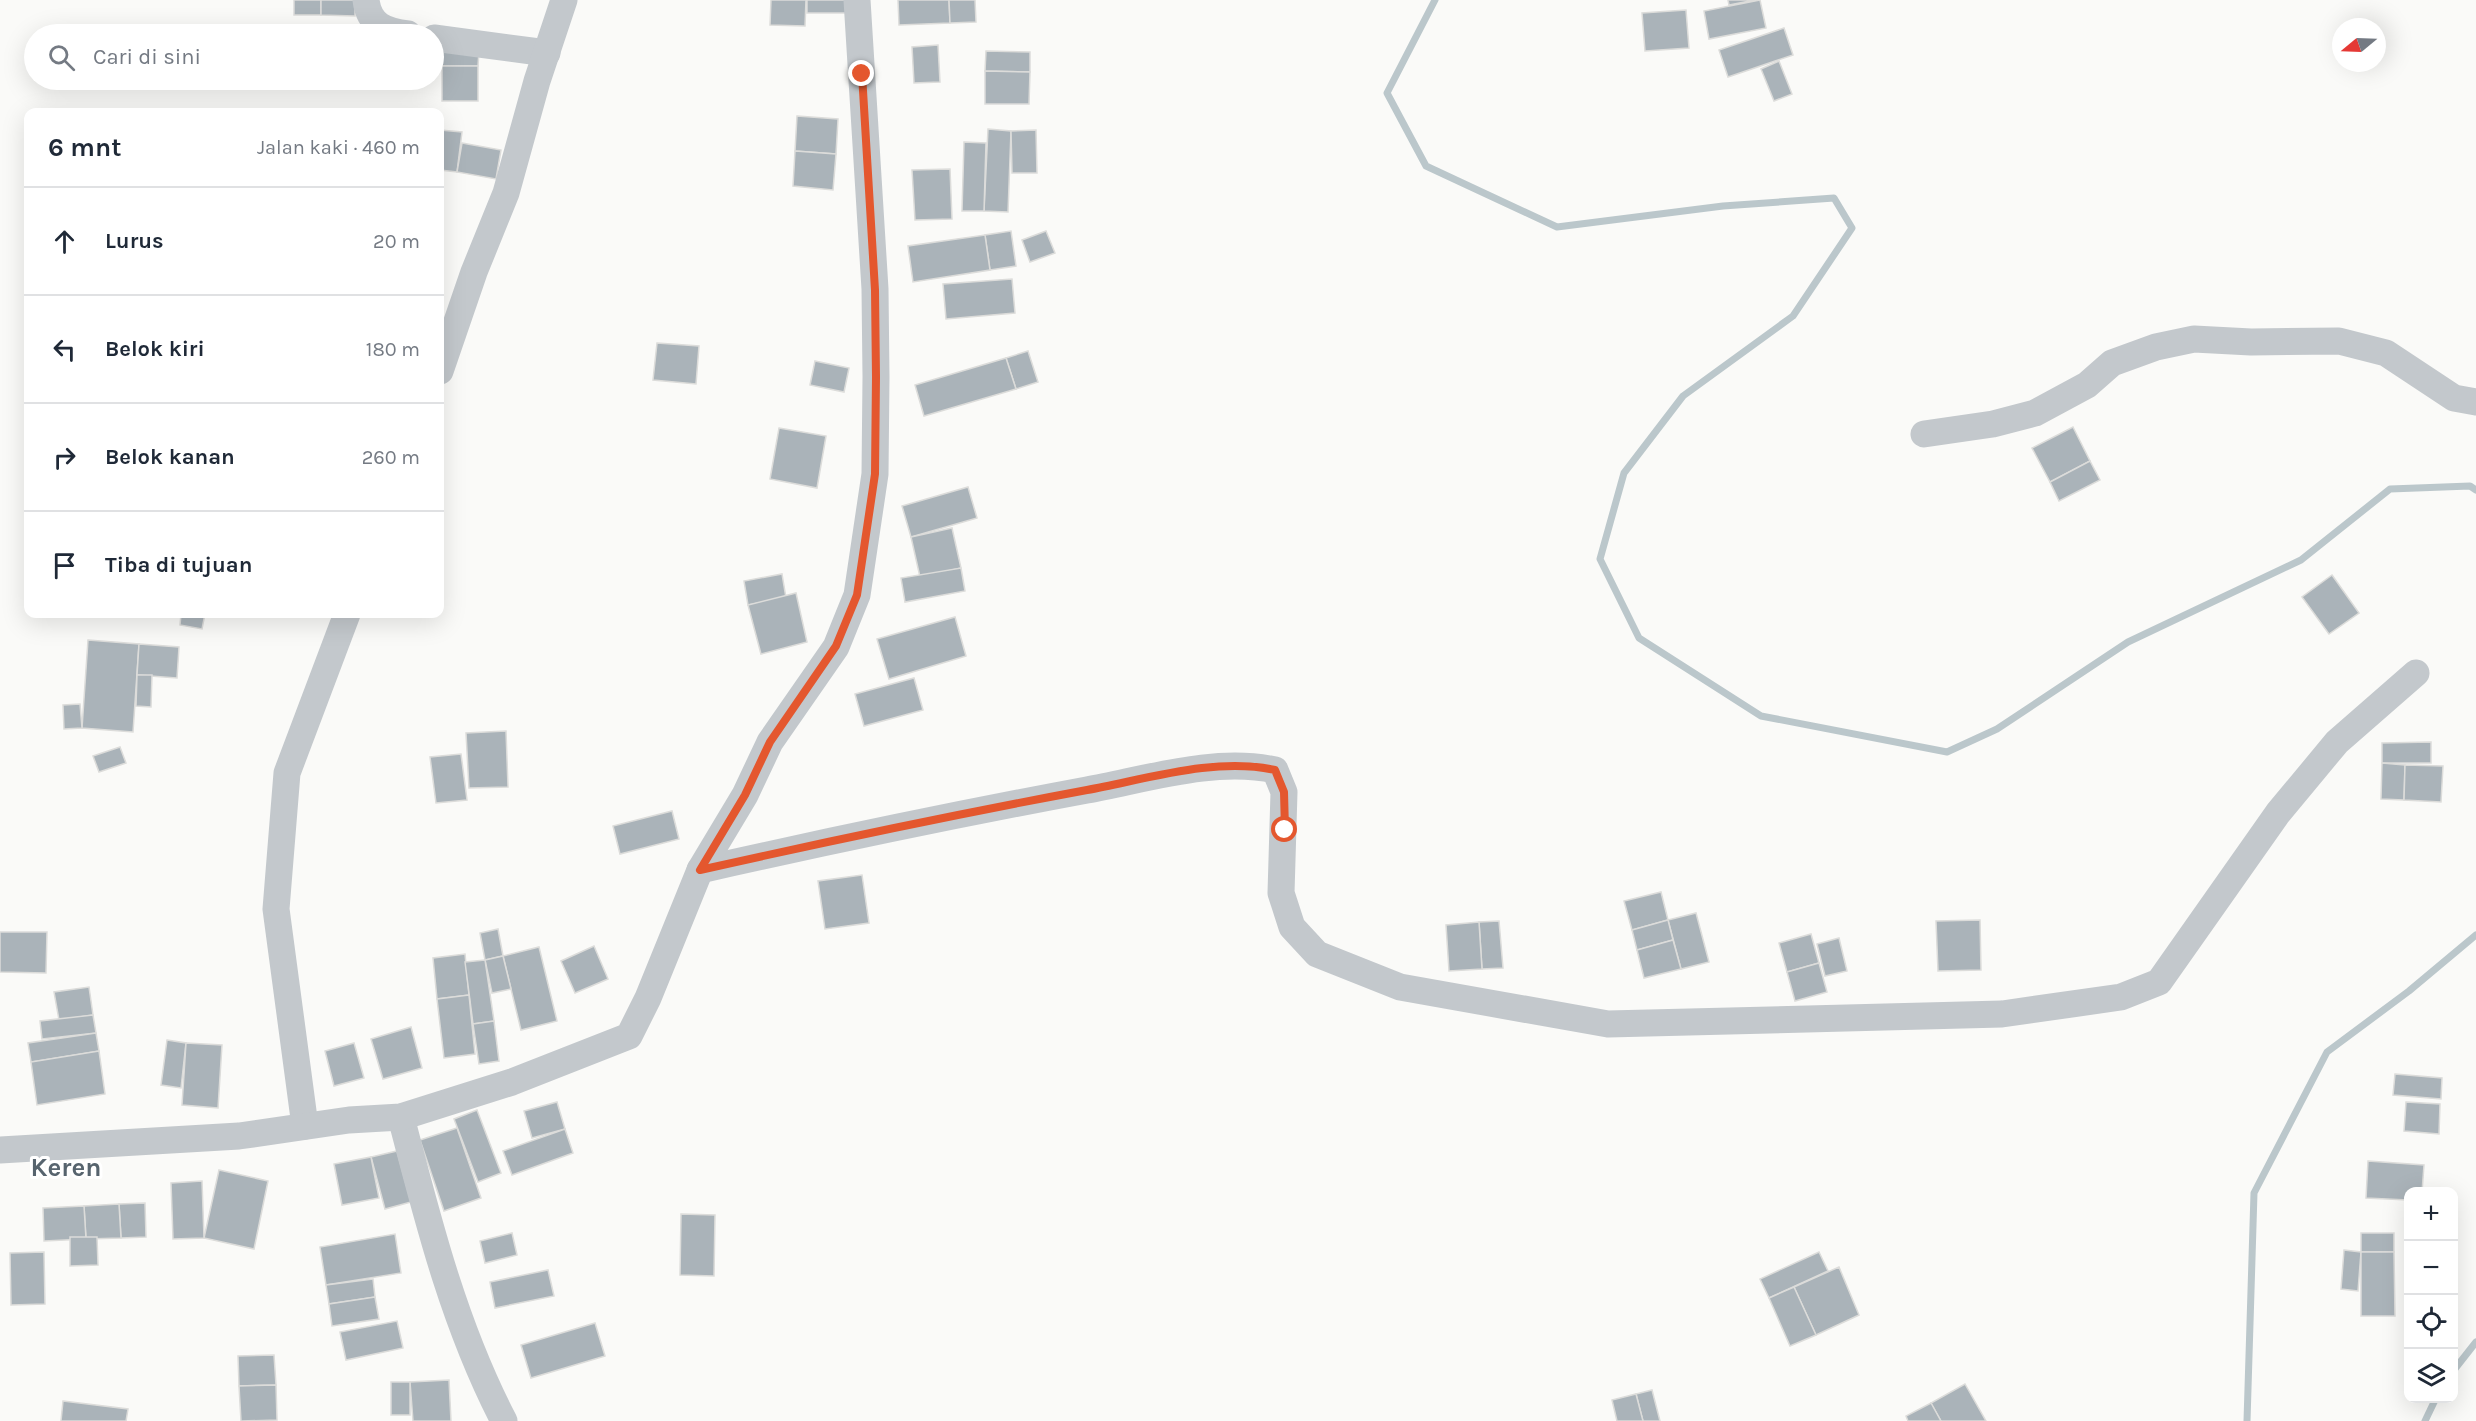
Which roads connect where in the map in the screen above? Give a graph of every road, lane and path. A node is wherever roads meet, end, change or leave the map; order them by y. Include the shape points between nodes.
1 (366, 0) edge
2 (564, 0) edge
3 (857, 0) edge
4 (377, 24) edge
5 (444, 39) edge
6 (547, 53) junction
7 (444, 359) edge
8 (2476, 402) edge
9 (1924, 434) dead end
10 (345, 618) edge
11 (2416, 673) dead end
12 (700, 870) junction
13 (401, 1117) junction
14 (305, 1126) junction
15 (0, 1150) edge
16 (504, 1421) edge

1 - 4 street via 370,18
2 - 6 street
3 - 12 street via 875,290 876,377 875,474 857,595 836,646 770,742 745,795
5 - 6 street
6 - 7 street via 506,193
8 - 9 street via 2454,398 2386,353 2339,341 2194,339 2112,363 2087,385 2035,413 1993,424
10 - 14 street via 287,773 276,909
11 - 12 street via 2337,742 2277,813 2159,982 2121,997 2002,1014 1608,1024 1400,987 1317,954 1292,927 1281,893 1284,792 1275,770 1253,765 1193,770 916,822
12 - 13 street via 629,1036 512,1082
13 - 14 street
13 - 16 street via 440,1265 485,1385
14 - 15 street via 239,1136

